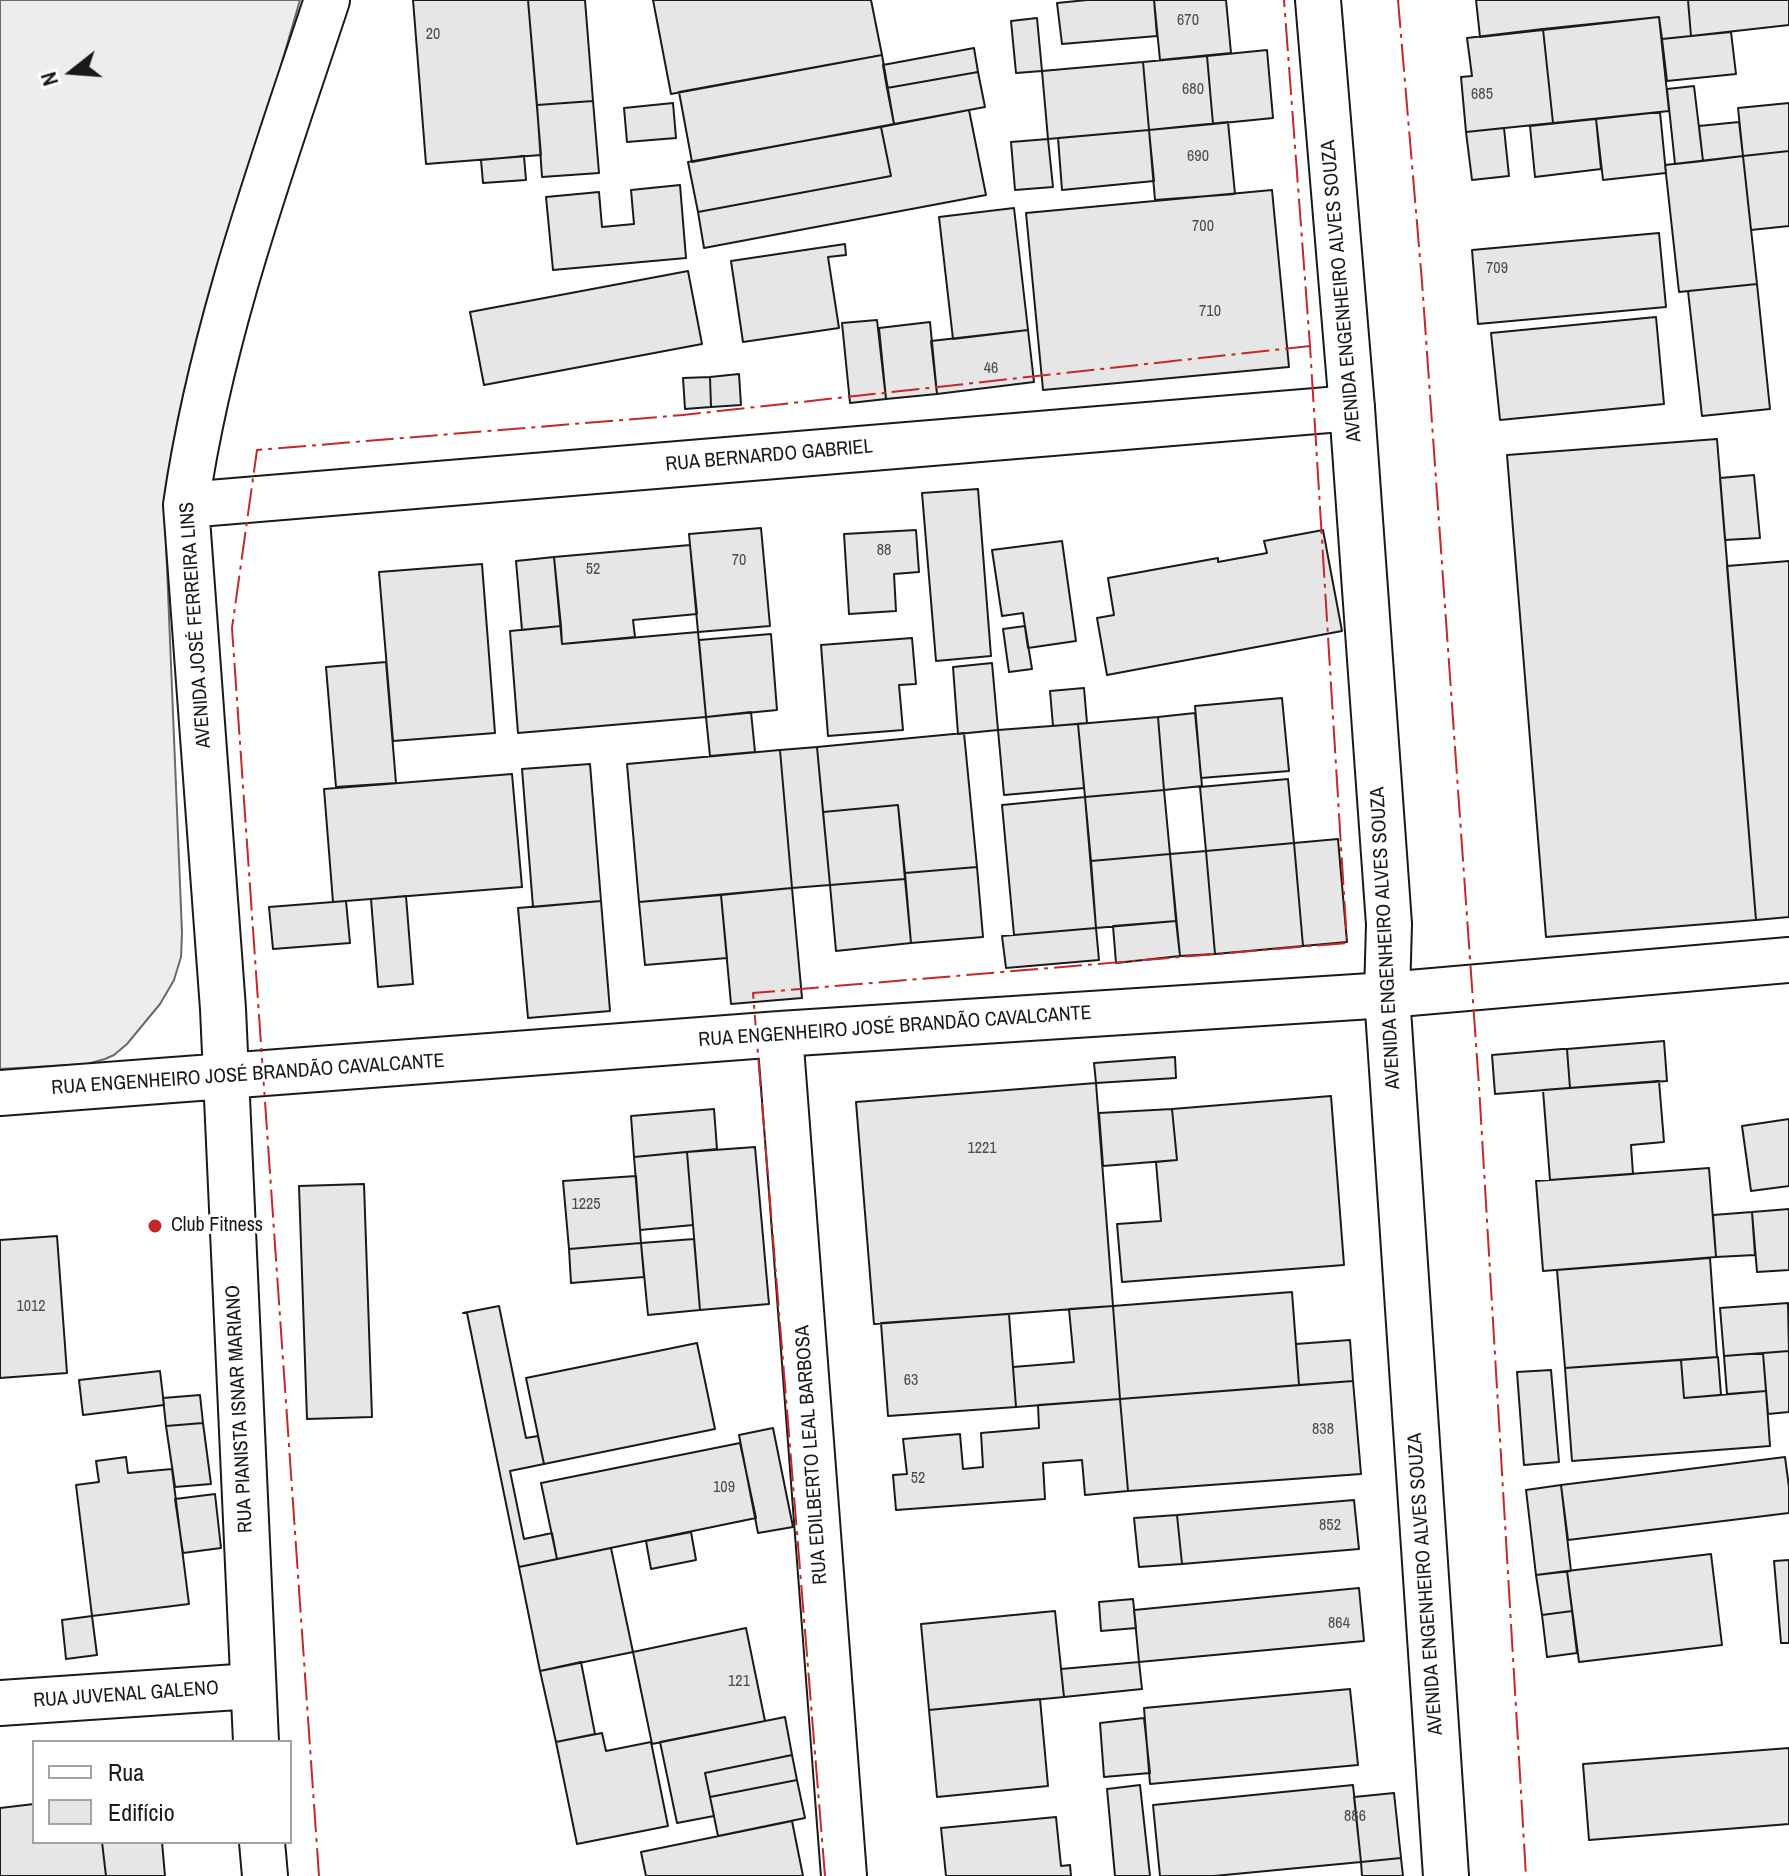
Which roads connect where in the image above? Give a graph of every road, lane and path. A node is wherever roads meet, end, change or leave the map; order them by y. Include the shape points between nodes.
1 (327, 0) edge
2 (1318, 0) edge
3 (1352, 408) junction
4 (186, 505) junction
5 (1789, 960) edge
6 (1387, 995) junction
7 (780, 1034) junction
8 (225, 1077) junction
9 (0, 1093) edge
10 (252, 1686) junction
11 (0, 1703) edge
12 (256, 1740) edge
13 (262, 1844) edge
14 (265, 1876) edge
15 (844, 1876) edge
16 (1446, 1876) edge

1 - 4 street, AVENIDA JOSÉ FERREIRA LINS via 236,279 193,453
2 - 3 street, AVENIDA ENGENHEIRO ALVES SOUZA
3 - 4 street, RUA BERNARDO GABRIEL
3 - 6 street, AVENIDA ENGENHEIRO ALVES SOUZA via 1389,924
4 - 8 street, AVENIDA JOSÉ FERREIRA LINS
5 - 6 street, RUA ENGENHEIRO JOSÉ BRANDÃO CAVALCANTE
6 - 7 street, RUA ENGENHEIRO JOSÉ BRANDÃO CAVALCANTE
6 - 16 street, AVENIDA ENGENHEIRO ALVES SOUZA
7 - 8 street, RUA ENGENHEIRO JOSÉ BRANDÃO CAVALCANTE
7 - 15 street, RUA EDILBERTO LEAL BARBOSA
8 - 9 street, RUA ENGENHEIRO JOSÉ BRANDÃO CAVALCANTE
8 - 10 street, RUA PIANISTA ISNAR MARIANO
10 - 11 street, RUA JUVENAL GALENO
10 - 12 street, RUA PIANISTA ISNAR MARIANO
13 - 14 street

